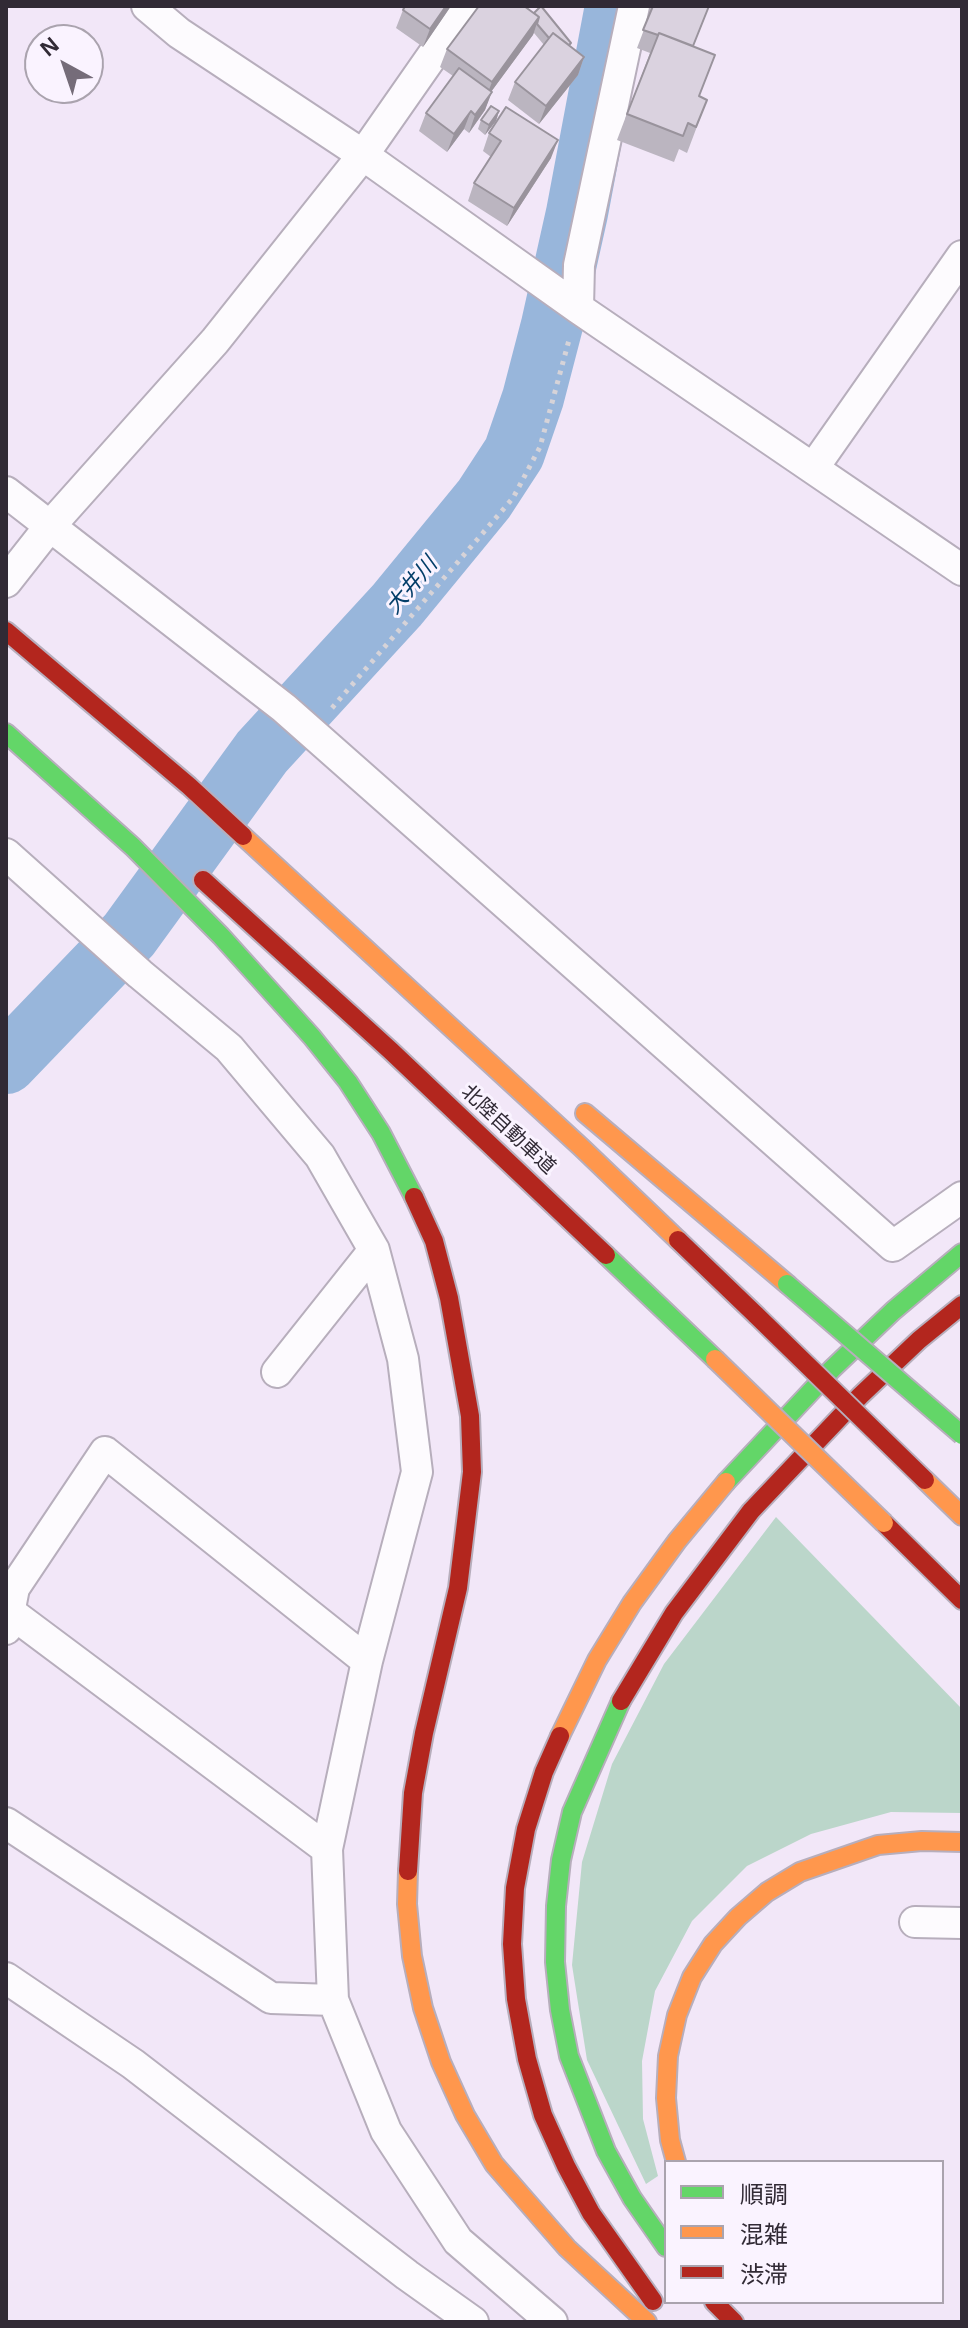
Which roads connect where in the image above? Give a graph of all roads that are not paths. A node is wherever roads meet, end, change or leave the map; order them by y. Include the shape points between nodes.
1 (147, 6) edge
2 (467, 6) edge
3 (634, 6) edge
4 (363, 155) junction
5 (962, 256) edge
6 (574, 304) junction
7 (814, 467) junction
8 (6, 492) edge
9 (50, 526) junction
10 (962, 570) edge
11 (6, 582) edge
12 (6, 631) edge
13 (6, 711) edge
14 (6, 733) edge
15 (65, 761) dead end
16 (6, 854) edge
17 (282, 866) junction
18 (193, 872) dead end
19 (441, 993) dead end
20 (573, 1103) dead end
21 (962, 1197) edge
22 (374, 1250) junction
23 (962, 1253) edge
24 (962, 1305) edge
25 (277, 1372) dead end
26 (962, 1435) edge
27 (962, 1516) edge
28 (962, 1600) edge
29 (8, 1621) edge
30 (367, 1661) junction
31 (6, 1823) edge
32 (962, 1842) edge
33 (327, 1849) junction
34 (915, 1922) dead end
35 (962, 1923) edge
36 (6, 1978) edge
37 (333, 2000) junction
38 (675, 2160) edge
39 (664, 2244) edge
40 (716, 2304) edge
41 (656, 2320) edge
42 (473, 2322) edge
43 (552, 2322) edge
44 (734, 2322) edge

1 - 4 street via 179,33
2 - 4 street
3 - 6 street
4 - 6 street
4 - 9 street via 215,341
5 - 7 street
6 - 7 street
7 - 10 street
8 - 9 street
9 - 11 street
9 - 21 street via 298,722 893,1246
12 - 17 highway
13 - 15 highway
14 - 41 highway via 133,847 312,1037 381,1133 434,1241 461,1357 472,1472 458,1588 413,1793 407,1904 423,2008 465,2115 494,2164 567,2248
16 - 22 street via 229,1048 320,1156
17 - 19 highway
17 - 27 highway, 北陸自動車道, bridge
18 - 28 highway, 北陸自動車道, bridge via 537,1188
20 - 26 highway, bridge
22 - 25 street
22 - 30 street via 403,1359 417,1472
23 - 41 highway via 832,1369 677,1541 597,1660 544,1772 526,1829 512,1944 527,2059 543,2115 578,2190
24 - 39 highway via 850,1406 751,1511 712,1561 613,1714 572,1812 561,1860 555,1962 569,2056 606,2151
29 - 30 street via 14,1588 105,1452
29 - 33 street
30 - 33 street
31 - 37 street via 271,1998
32 - 38 highway via 878,1845 800,1872 767,1892 713,1944 692,1977 668,2056 666,2098
33 - 37 street
34 - 35 street
36 - 42 street via 133,2064
37 - 43 street via 386,2131 458,2241
40 - 44 highway

